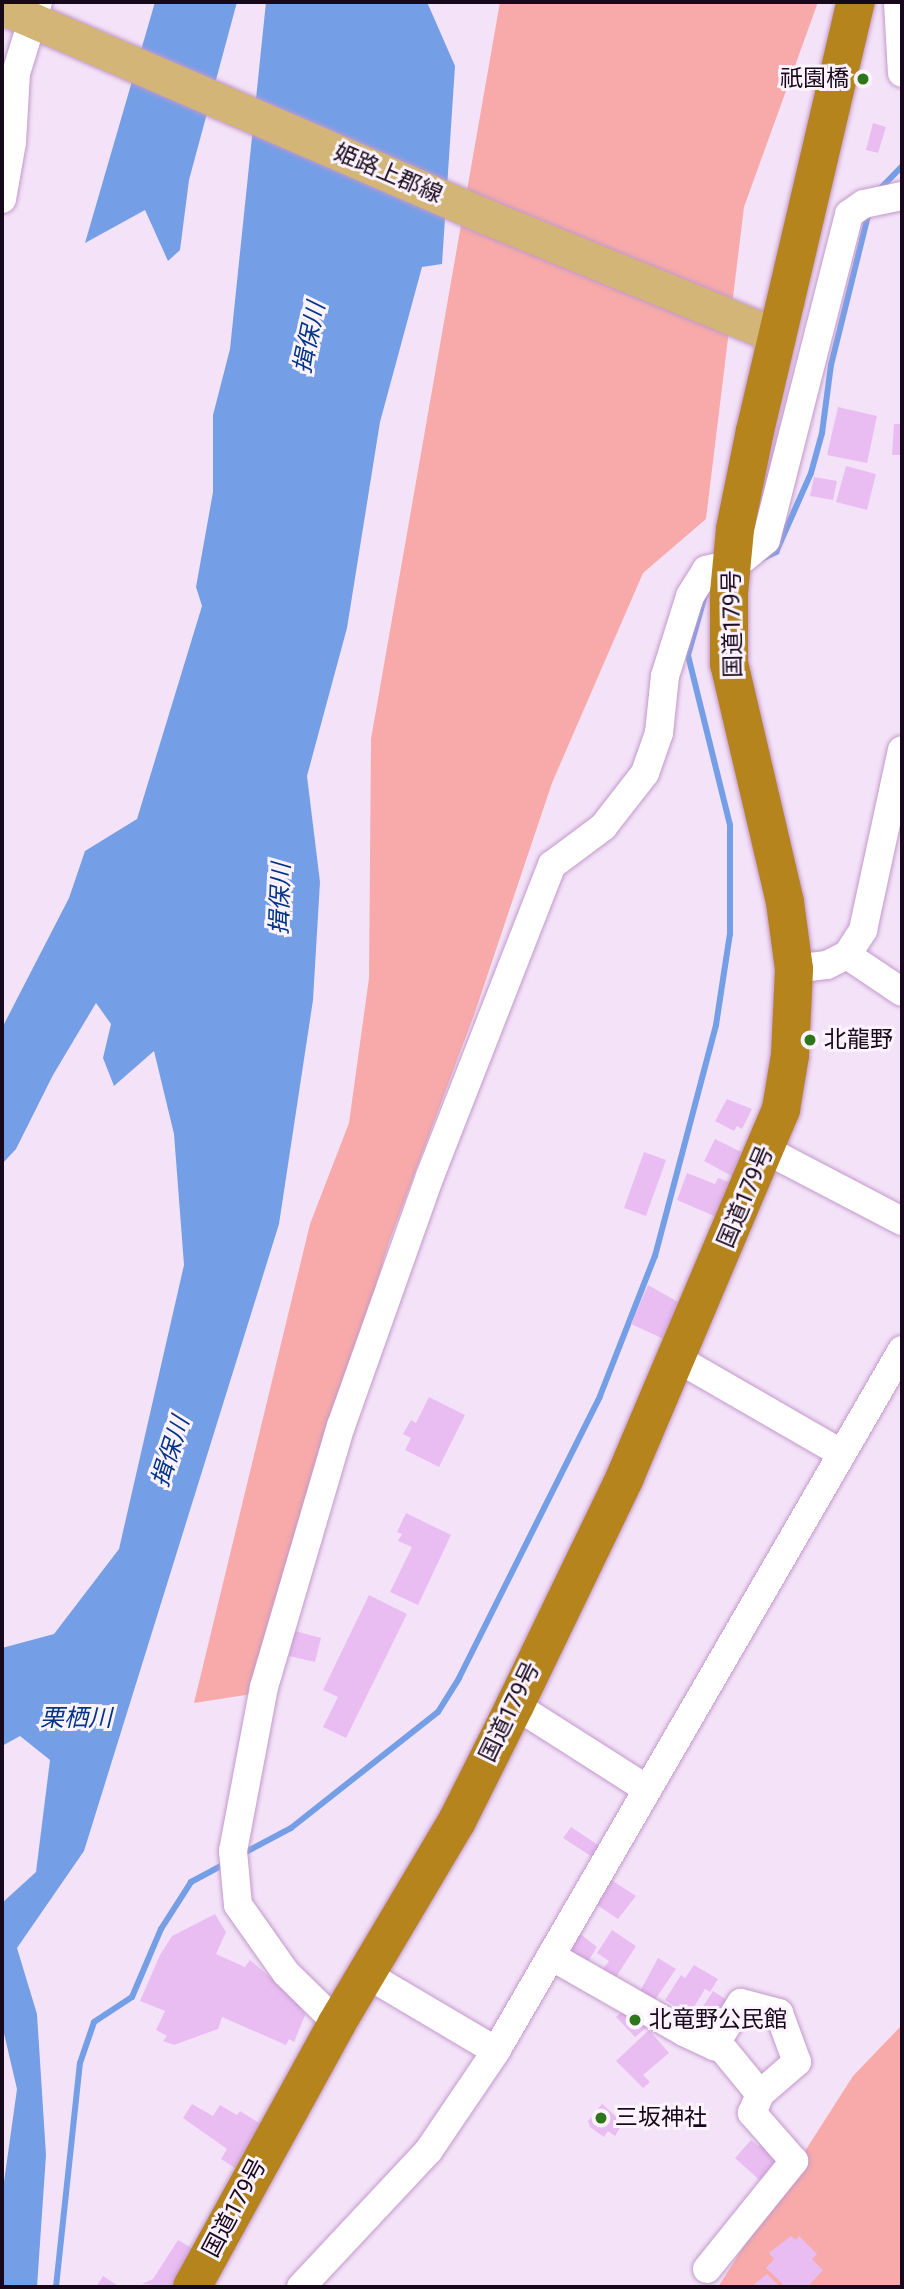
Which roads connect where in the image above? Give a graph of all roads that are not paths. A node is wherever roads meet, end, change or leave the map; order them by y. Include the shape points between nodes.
1 (856, 2) edge
2 (898, 2) edge
3 (24, 10) edge
4 (902, 73) edge
5 (2, 199) edge
6 (882, 200) edge
7 (777, 336) junction
8 (744, 558) dead end
9 (714, 568) dead end
10 (902, 750) edge
11 (899, 784) edge
12 (847, 955) junction
13 (794, 969) junction
14 (902, 992) edge
15 (766, 1150) junction
16 (902, 1221) edge
17 (902, 1349) edge
18 (678, 1359) junction
19 (841, 1453) junction
20 (515, 1704) junction
21 (647, 1789) junction
22 (551, 1956) junction
23 (366, 1974) junction
24 (337, 2023) junction
25 (714, 2046) junction
26 (496, 2051) junction
27 (760, 2094) junction
28 (707, 2269) dead end
29 (192, 2287) edge
30 (301, 2287) edge

1 - 7 highway, 国道179号
2 - 4 street
3 - 5 street
3 - 7 main road, 姫路上郡線 via 77,40
6 - 8 street via 849,214 766,540
7 - 13 highway, 国道179号 via 735,529 729,664 785,902
9 - 24 street via 706,570 690,596 665,676 659,733 645,773 603,827 552,865 435,1163 341,1426 264,1686 233,1861 238,1905 286,1973
10 - 11 street
11 - 12 street via 863,930
12 - 13 street via 827,965
12 - 14 street
13 - 15 highway, 国道179号 via 787,1078
15 - 16 street
15 - 18 highway, 国道179号
17 - 19 street
18 - 19 street
18 - 20 highway, 国道179号
19 - 21 street
20 - 21 street
20 - 23 highway, 国道179号 via 457,1821
21 - 22 street
22 - 25 street
22 - 26 street
23 - 24 highway, 国道179号
23 - 26 street
24 - 29 highway, 国道179号
25 - 27 street via 723,2049
25 - 27 street via 741,2003 779,2013 797,2062
26 - 30 street via 429,2150
27 - 28 street via 752,2113 794,2161

